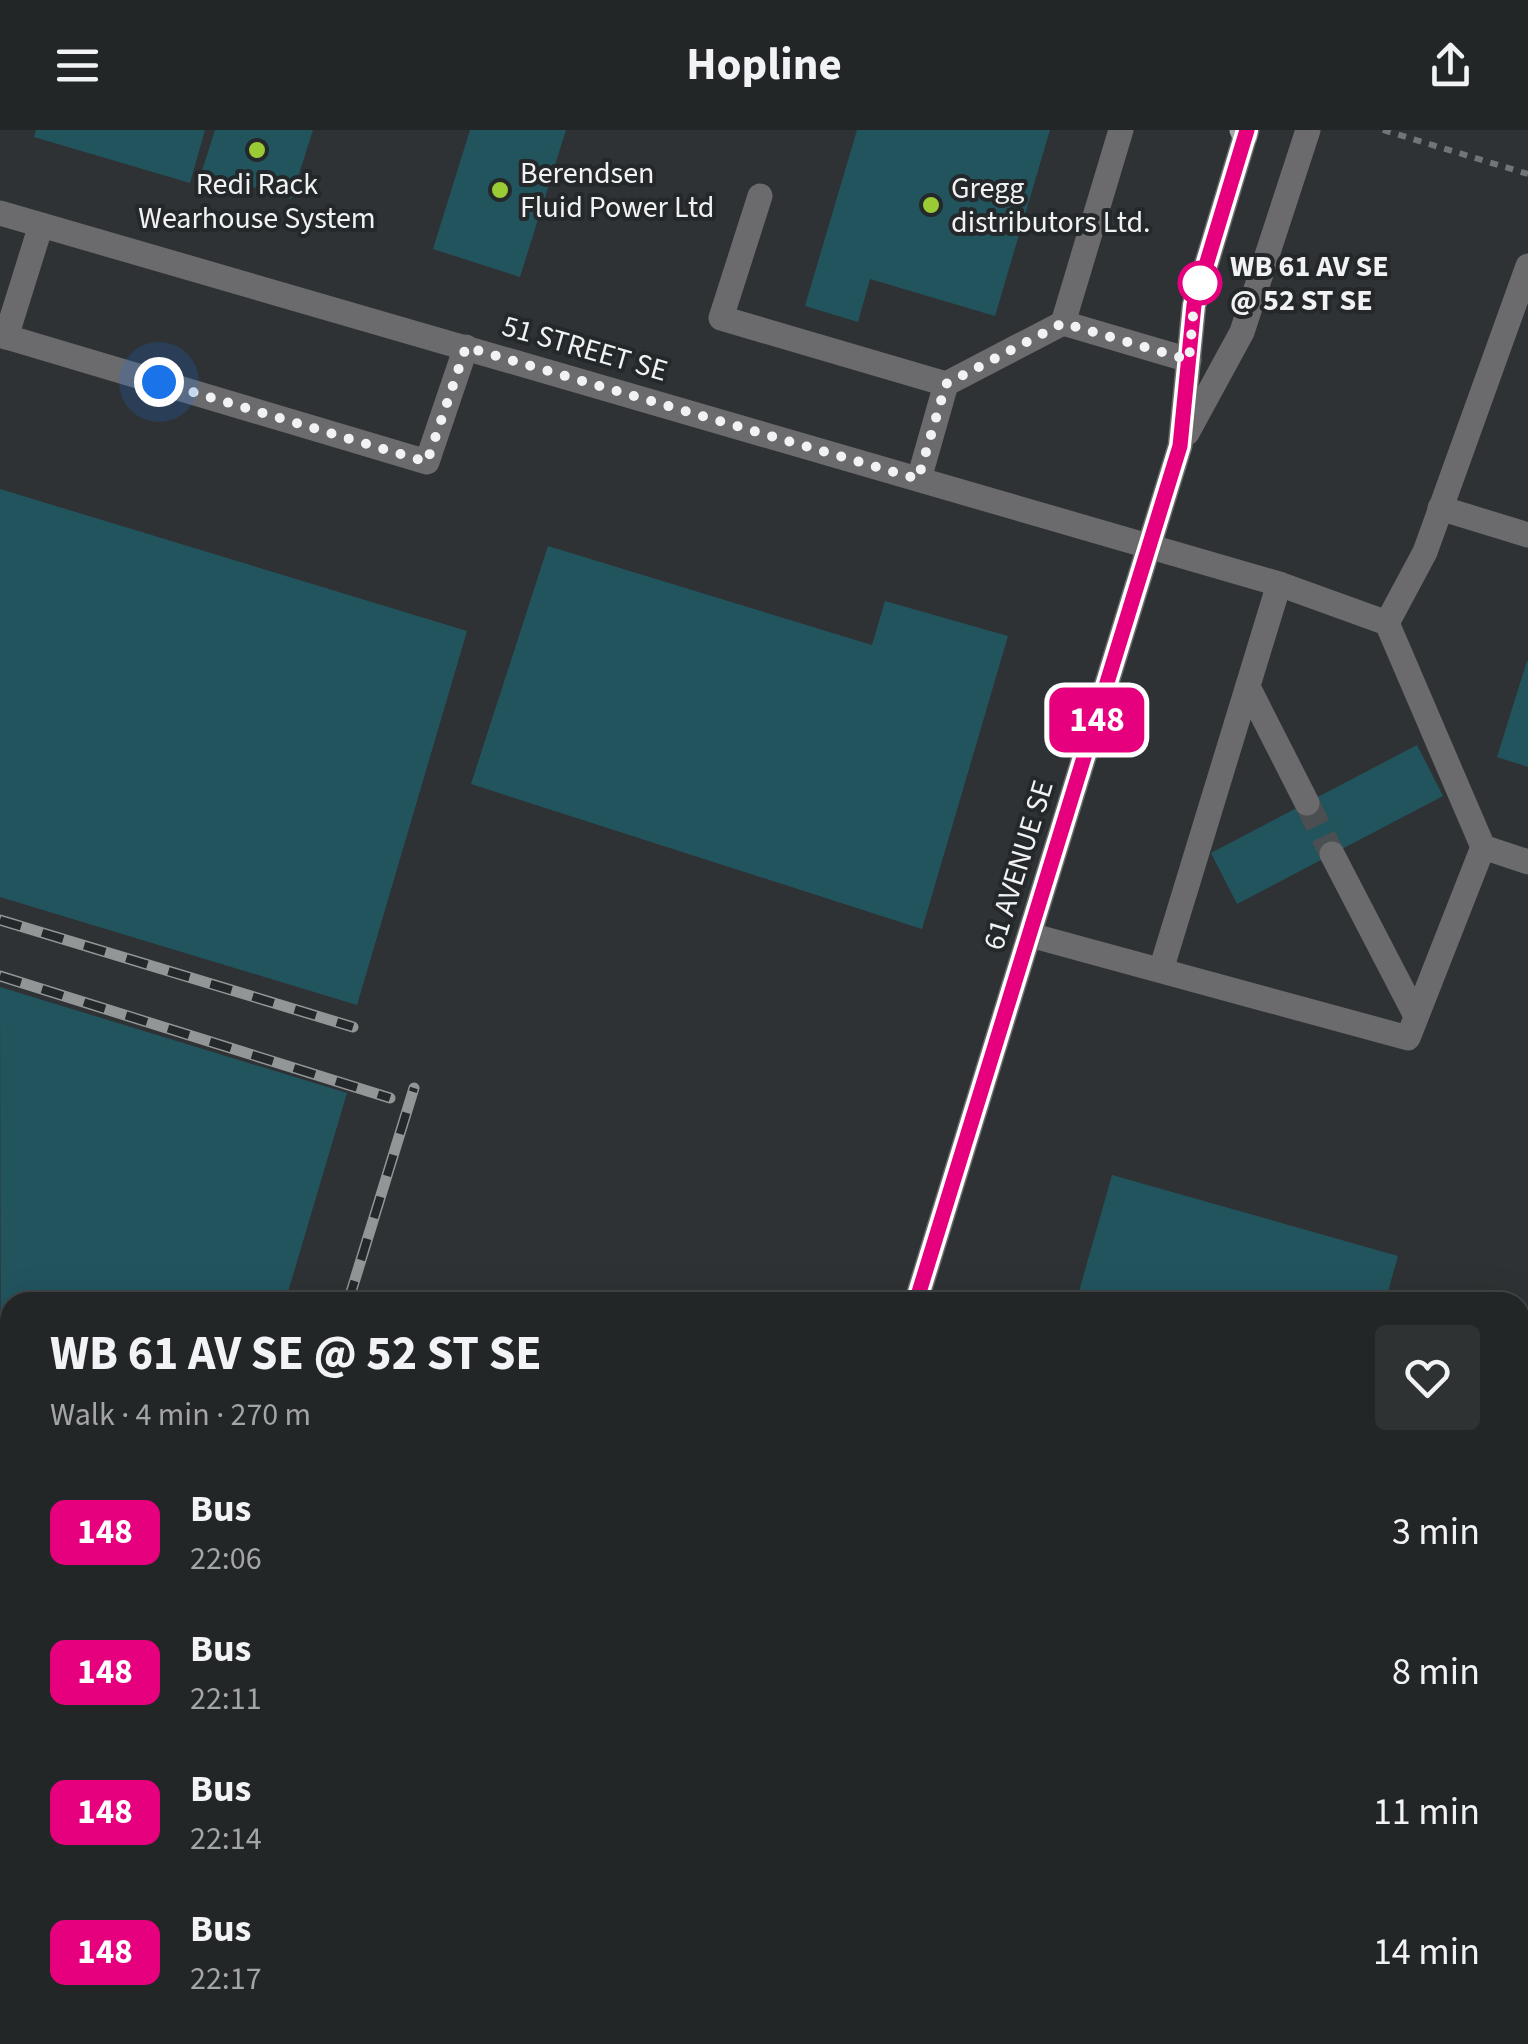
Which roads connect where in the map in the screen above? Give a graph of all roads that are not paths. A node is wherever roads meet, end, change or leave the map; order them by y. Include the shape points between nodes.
1 (1121, 130) edge
2 (1308, 130) edge
3 (1245, 132) edge
4 (760, 196) dead end
5 (0, 212) edge
6 (41, 225) junction
7 (1528, 266) edge
8 (1063, 323) junction
9 (3, 336) edge
10 (466, 347) junction
11 (1189, 360) junction
12 (946, 384) junction
13 (1180, 446) junction
14 (918, 479) junction
15 (1440, 508) junction
16 (1528, 535) edge
17 (1151, 547) junction
18 (1279, 584) junction
19 (1387, 623) junction
20 (1248, 687) junction
21 (1307, 803) tunnel mouth
22 (1483, 847) junction
23 (1332, 854) tunnel mouth
24 (1528, 862) edge
25 (1030, 935) junction
26 (1161, 970) junction
27 (1416, 1016) junction
28 (919, 1292) edge

1 - 8 street
2 - 13 street, 61 AVENUE SE via 1242,332
3 - 11 street, 61 AVENUE SE via 1194,305
4 - 12 street via 721,318
5 - 6 street, 51 STREET SE
6 - 9 street
6 - 10 street, 51 STREET SE
7 - 15 street
8 - 11 street
8 - 12 street
9 - 10 street via 427,462
10 - 14 street, 51 STREET SE
11 - 13 street, 61 AVENUE SE
12 - 14 street
13 - 17 street, 61 AVENUE SE
14 - 17 street, 51 STREET SE
15 - 16 street
15 - 19 street
17 - 18 street, 51 STREET SE
17 - 25 street, 61 AVENUE SE
18 - 19 street, 51 STREET SE
18 - 20 street
19 - 22 street
20 - 21 street
20 - 26 street
22 - 24 street
22 - 27 street
23 - 27 street
25 - 26 street
25 - 28 street, 61 AVENUE SE
26 - 27 street via 1408,1038

